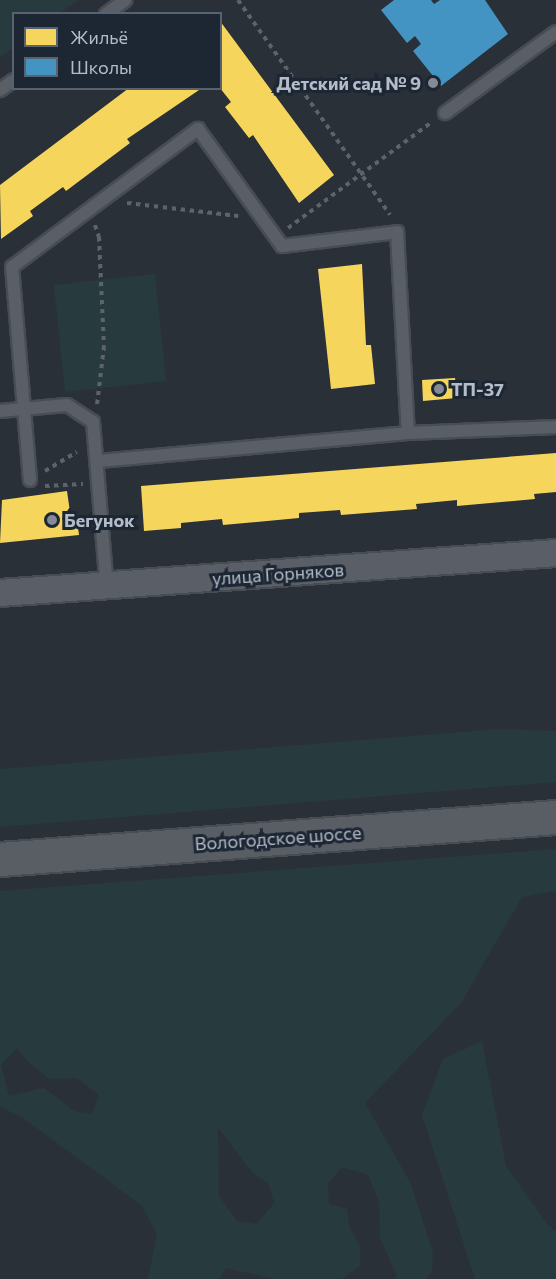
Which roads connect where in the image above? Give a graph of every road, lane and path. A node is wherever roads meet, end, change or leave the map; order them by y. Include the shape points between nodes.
1 (125, 0) edge
2 (238, 0) edge
3 (109, 12) edge
4 (556, 32) edge
5 (445, 113) joint
6 (361, 174) junction
7 (102, 201) junction
8 (89, 210) junction
9 (263, 219) junction
10 (397, 232) junction
11 (276, 237) junction
12 (24, 409) junction
13 (0, 411) edge
14 (93, 422) junction
15 (556, 427) edge
16 (408, 433) junction
17 (96, 440) junction
18 (99, 461) junction
19 (30, 480) junction
20 (100, 483) junction
21 (556, 554) edge
22 (106, 587) junction
23 (0, 593) edge
24 (556, 817) edge
25 (0, 859) edge

1 - 3 lane
2 - 6 path
4 - 5 lane
5 - 6 path
6 - 10 path via 395,222
6 - 11 path
7 - 8 lane
7 - 9 path
7 - 9 lane via 198,129
8 - 12 lane via 12,267
8 - 14 path via 99,237 104,346 102,385
9 - 11 lane
10 - 11 lane via 282,246
10 - 16 lane
12 - 13 lane
12 - 14 lane via 68,405
12 - 19 lane
14 - 17 lane
15 - 16 lane
16 - 18 lane
17 - 18 lane
17 - 19 path
18 - 20 lane
19 - 20 path via 47,486
20 - 22 lane
21 - 22 street, улица Горняков
22 - 23 street, улица Горняков
24 - 25 main road, Вологодское шоссе

